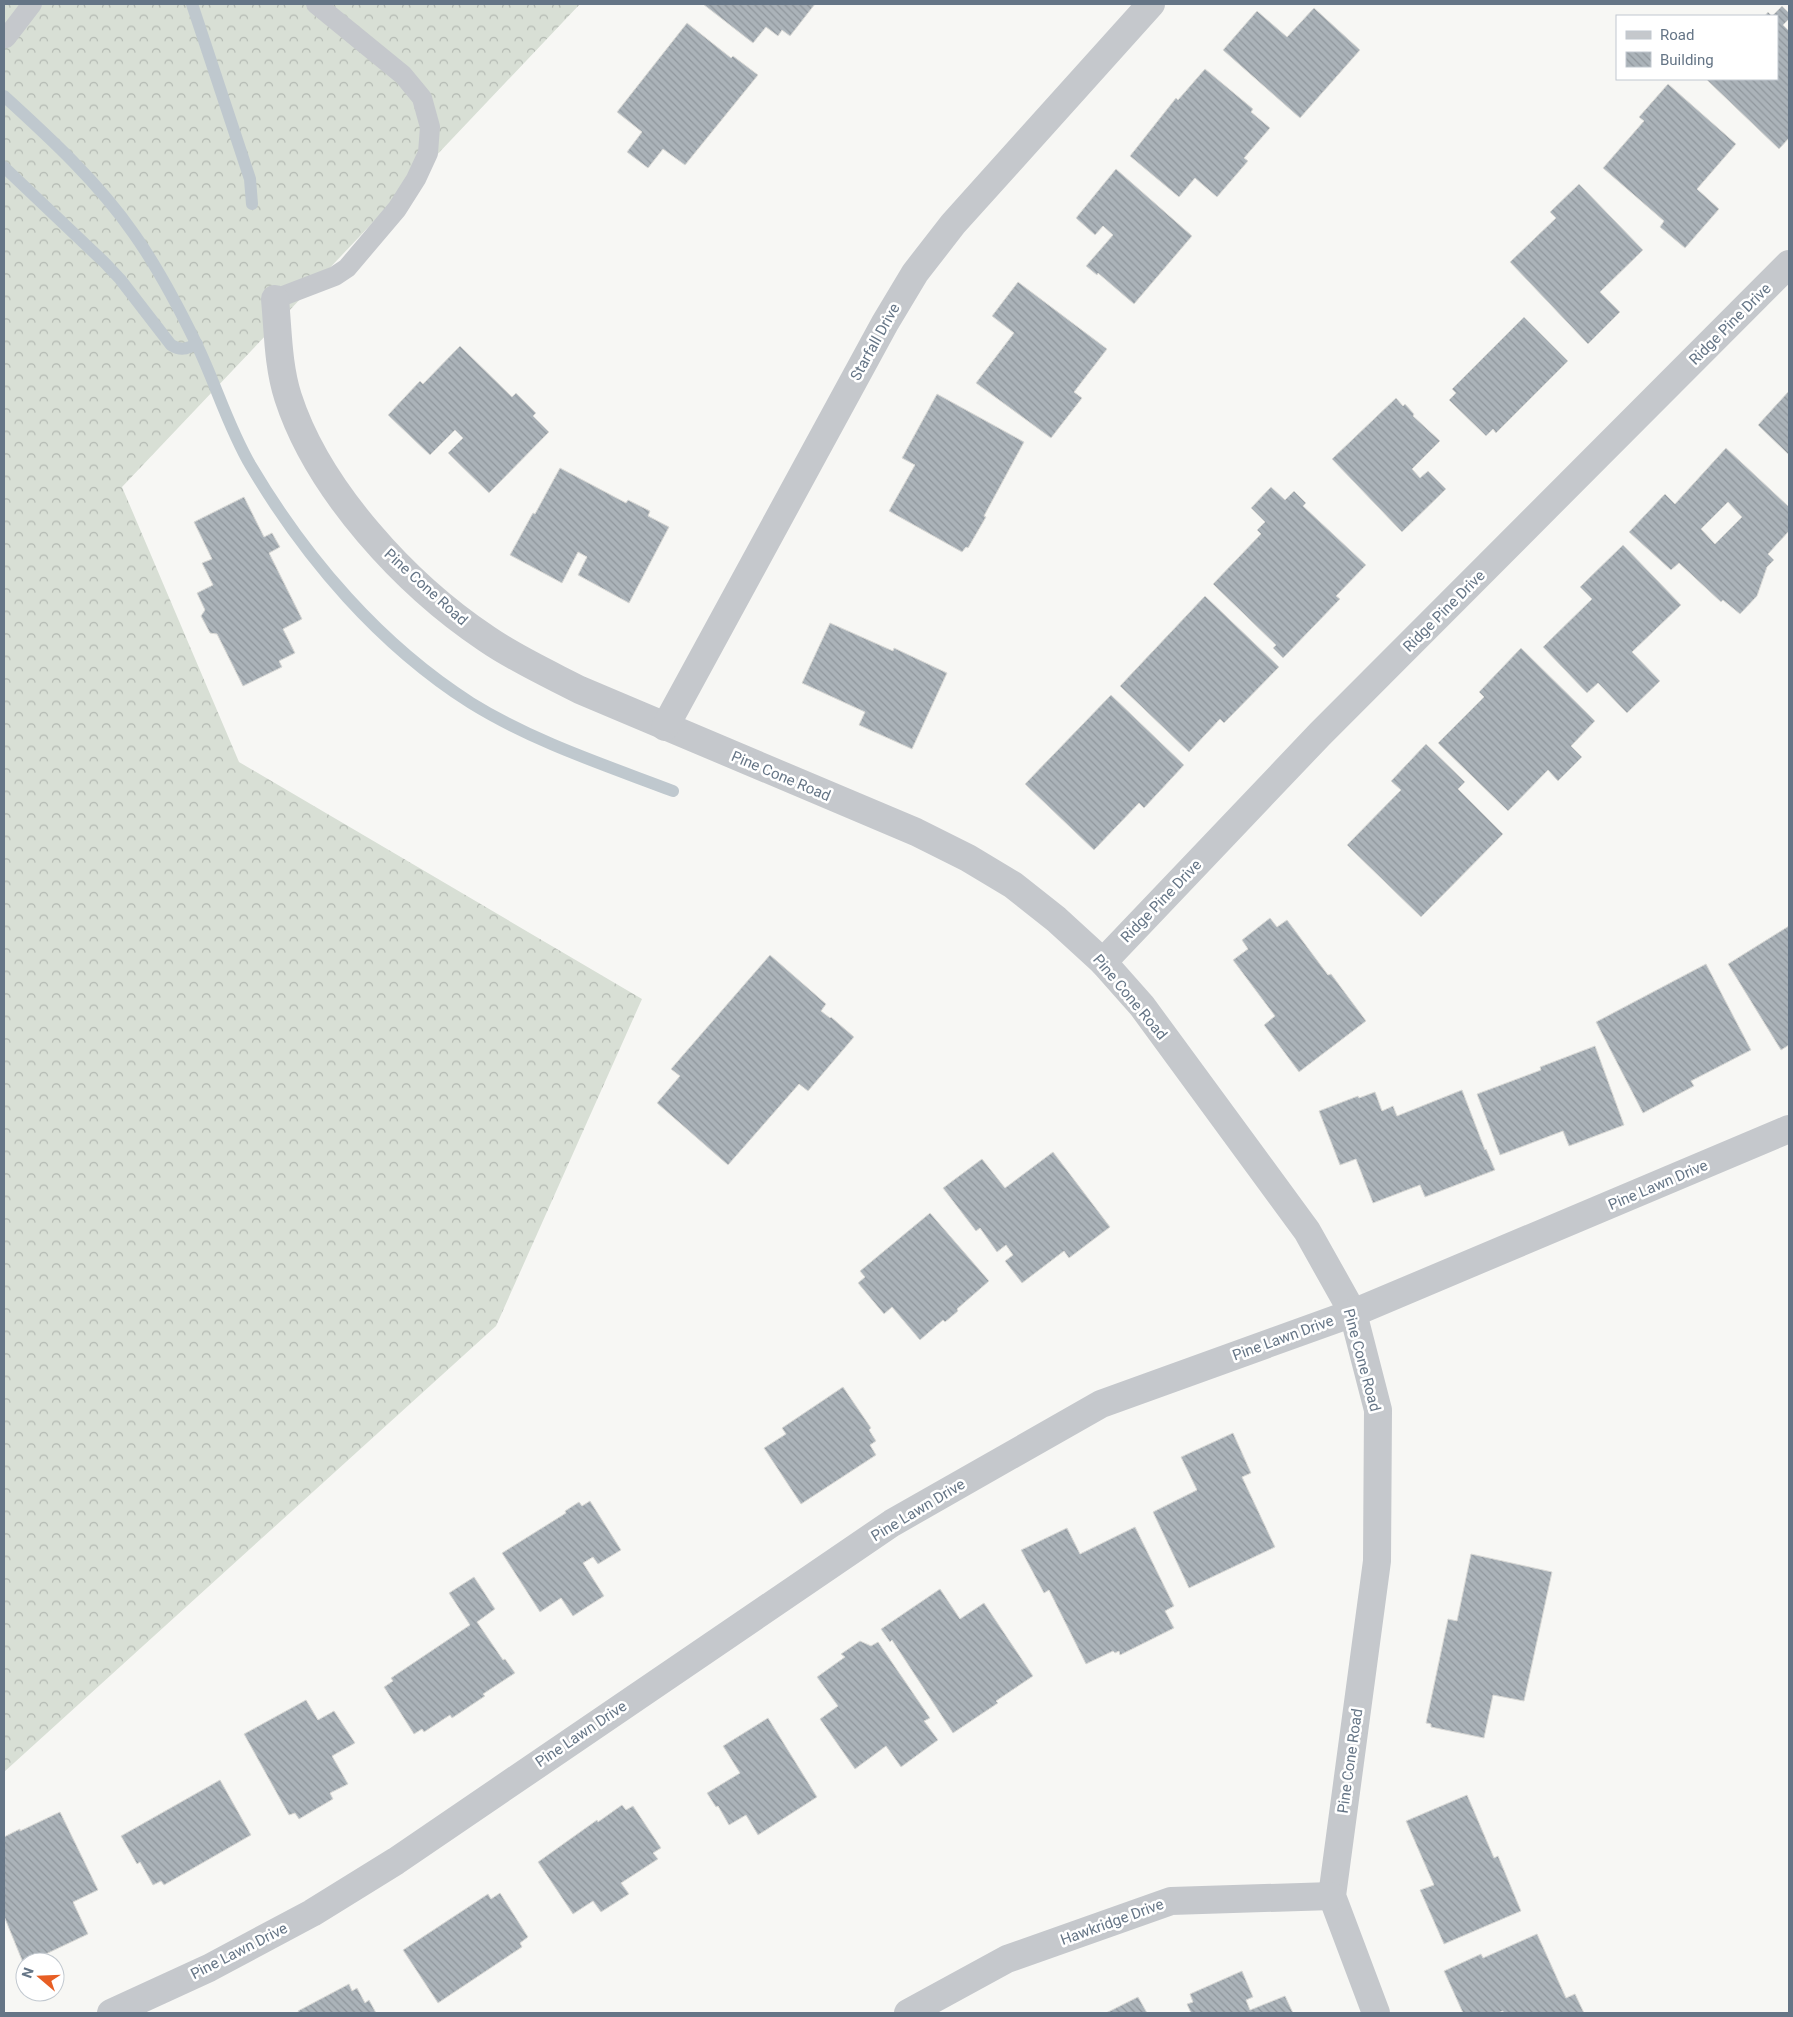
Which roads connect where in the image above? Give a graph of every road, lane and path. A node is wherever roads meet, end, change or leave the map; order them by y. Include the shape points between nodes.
1 (32, 4) edge
2 (316, 4) edge
3 (1151, 4) edge
4 (6, 38) dead end
5 (1789, 264) edge
6 (275, 299) joint
7 (665, 727) junction
8 (1103, 962) junction
9 (1789, 1129) edge
10 (1353, 1313) junction
11 (1332, 1896) junction
12 (111, 2013) edge
13 (908, 2013) edge
14 (1376, 2013) edge

1 - 4 lane
2 - 6 lane via 403,75 422,98 430,127 428,153 397,209 347,268 335,276
3 - 7 street, Starfall Drive via 953,224 915,273 884,323
5 - 8 street, Ridge Pine Drive via 1320,734
6 - 7 street, Pine Cone Road via 282,373 297,421 328,478 380,545 441,605 487,639 535,668
7 - 8 street, Pine Cone Road via 916,832 968,858 1013,885
8 - 10 street, Pine Cone Road via 1142,1006 1307,1231
9 - 10 street, Pine Lawn Drive
10 - 11 street, Pine Cone Road via 1378,1410 1377,1561
10 - 12 street, Pine Lawn Drive via 1101,1404 892,1523 404,1855 312,1914 209,1968
11 - 13 street, Hawkridge Drive via 1171,1901 1007,1959
11 - 14 street, Pine Cone Road

